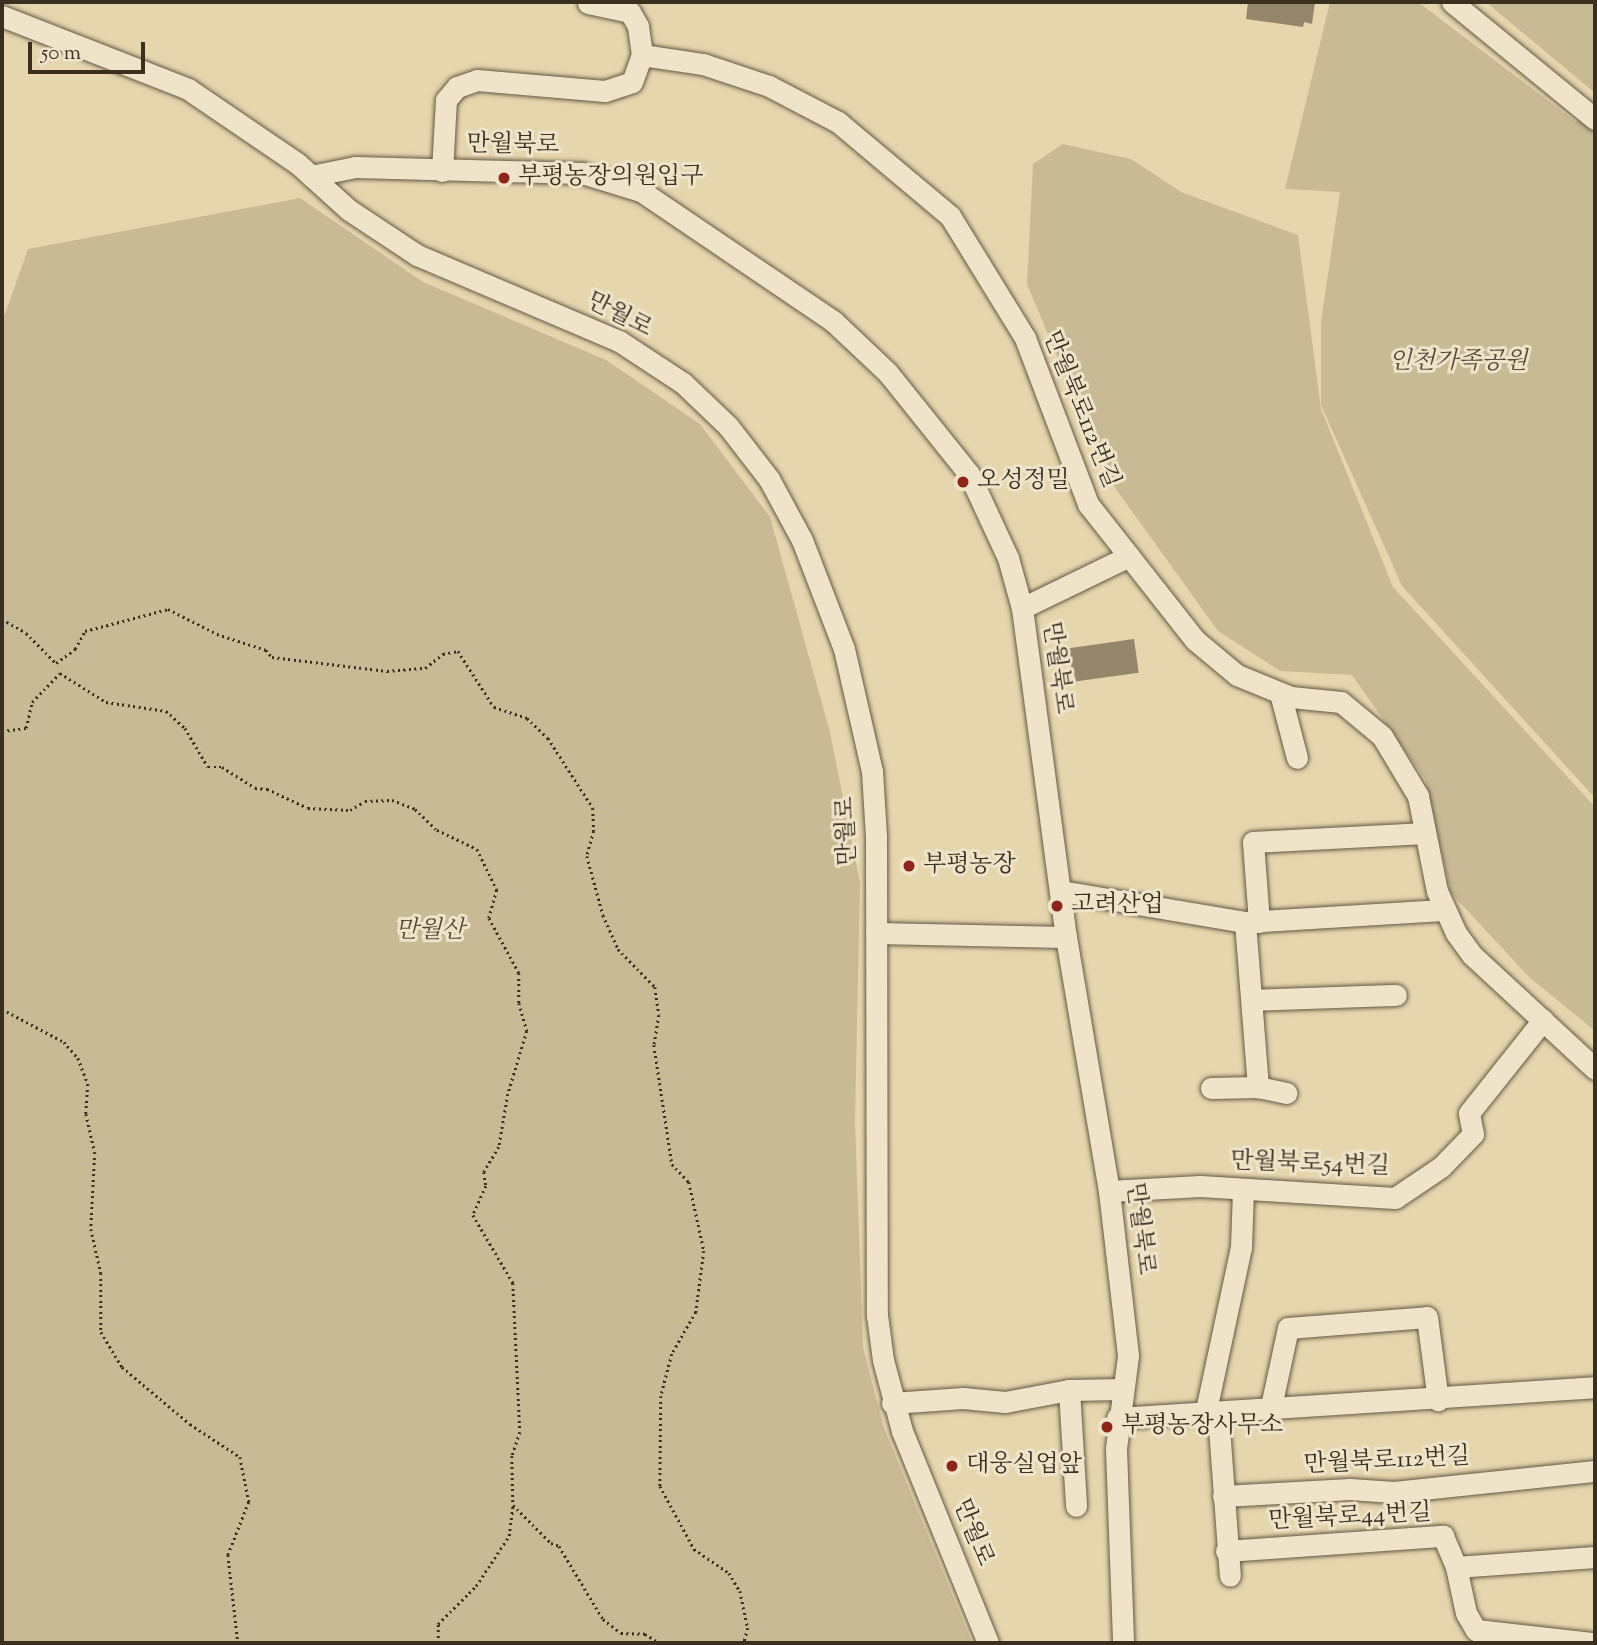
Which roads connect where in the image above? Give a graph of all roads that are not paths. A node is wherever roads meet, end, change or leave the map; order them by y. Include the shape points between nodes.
1 (1452, 2) edge
2 (588, 3) edge
3 (2, 16) edge
4 (642, 55) junction
5 (1595, 119) edge
6 (442, 171) junction
7 (311, 176) junction
8 (1129, 556) junction
9 (1022, 608) junction
10 (1279, 693) junction
11 (1297, 758) dead end
12 (1425, 832) junction
13 (1061, 891) junction
14 (1443, 910) junction
15 (1252, 922) junction
16 (876, 933) junction
17 (1066, 937) junction
18 (1396, 995) dead end
19 (1252, 1000) junction
20 (1542, 1020) junction
21 (1595, 1069) edge
22 (1258, 1087) junction
23 (1211, 1088) dead end
24 (1286, 1093) dead end
25 (1243, 1189) junction
26 (1109, 1191) junction
27 (1595, 1387) edge
28 (1069, 1390) junction
29 (1123, 1390) junction
30 (1438, 1400) junction
31 (892, 1403) junction
32 (1270, 1411) junction
33 (1211, 1415) junction
34 (1118, 1418) junction
35 (1595, 1471) edge
36 (1223, 1496) junction
37 (1076, 1506) dead end
38 (1226, 1551) junction
39 (1595, 1557) edge
40 (1457, 1567) junction
41 (1230, 1576) dead end
42 (988, 1643) edge
43 (1123, 1643) edge
44 (1591, 1643) edge

1 - 5 street
2 - 4 street via 630,12 638,26
3 - 7 street, 만월로 via 188,89
4 - 6 street via 632,82 605,91 477,80 457,87 446,100
4 - 8 street, 만월북로112번길 via 703,64 769,86 838,122 950,216 1025,338 1088,503
6 - 7 street, 만월북로 via 355,167
6 - 9 street, 만월북로 via 582,173 612,179 641,191 833,321 888,373 969,474 1004,547
7 - 16 street, 만월로 via 349,210 417,255 618,341 662,369 728,426 769,480 802,540 844,649 861,709 872,771
8 - 9 street
8 - 10 street, 만월북로112번길 via 1195,640 1237,675
9 - 13 street, 만월북로
10 - 11 street
10 - 12 street, 만월북로112번길 via 1341,702 1361,714 1407,772
12 - 14 street, 만월북로112번길
12 - 15 street via 1253,842
13 - 15 street
13 - 17 street, 만월북로
14 - 15 street
14 - 20 street, 만월북로112번길 via 1472,955
15 - 19 street
16 - 17 street
16 - 31 street, 만월로 via 877,1315
17 - 26 street, 만월북로
18 - 19 street
19 - 22 street
20 - 21 street, 만월북로112번길
20 - 25 street, 만월북로54번길 via 1469,1113 1473,1134 1441,1167 1395,1198
22 - 23 street
22 - 24 street
25 - 26 street, 만월북로54번길
25 - 33 street via 1241,1247
26 - 29 street, 만월북로 via 1128,1356
27 - 30 street
28 - 29 street
28 - 31 street via 1005,1402 963,1398
28 - 37 street
29 - 34 street, 만월북로
30 - 32 street
30 - 32 street via 1427,1317 1288,1328
31 - 42 street, 만월로
32 - 33 street
33 - 34 street
33 - 36 street
34 - 43 street, 만월북로
35 - 36 street, 만월북로112번길 via 1394,1492 1350,1489
36 - 38 street
38 - 40 street, 만월북로44번길 via 1443,1536
38 - 41 street
39 - 40 street
40 - 44 street via 1466,1613 1476,1630

